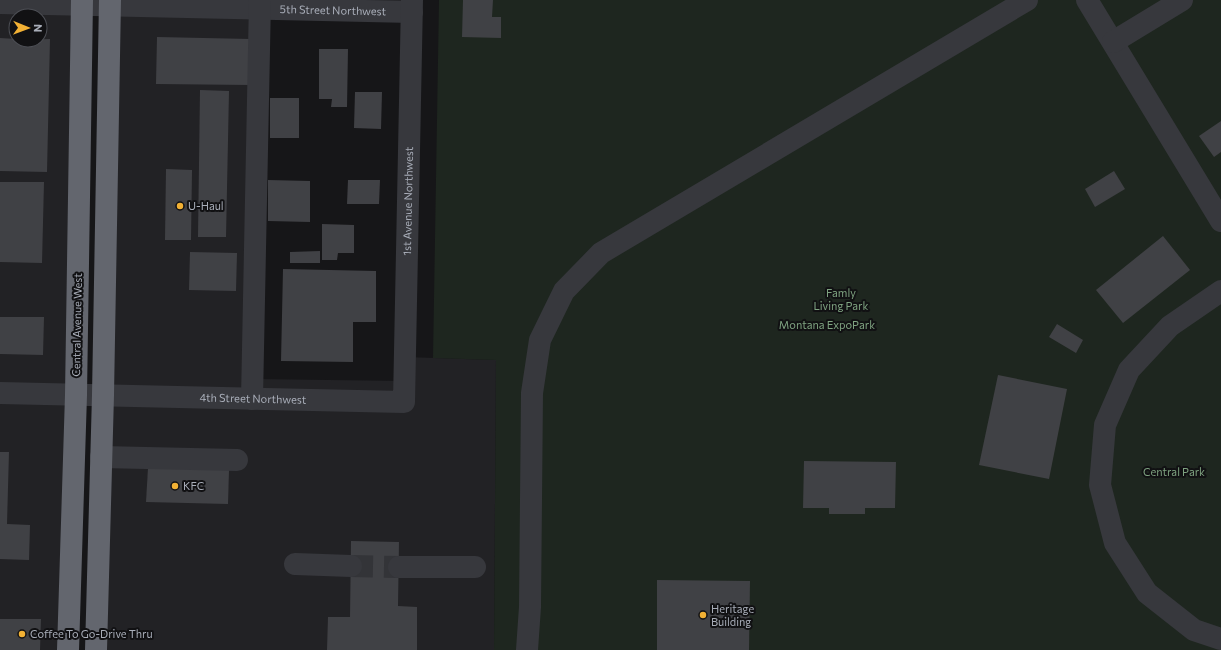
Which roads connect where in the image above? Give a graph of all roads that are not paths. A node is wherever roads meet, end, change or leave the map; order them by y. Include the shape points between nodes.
1 (1027, 0) edge
2 (1087, 0) edge
3 (1182, 0) edge
4 (0, 3) edge
5 (82, 3) edge
6 (110, 3) edge
7 (189, 4) edge
8 (260, 5) edge
9 (412, 6) edge
10 (1113, 42) junction
11 (1221, 221) edge
12 (1221, 290) edge
13 (0, 393) edge
14 (76, 395) junction
15 (103, 395) junction
16 (252, 399) junction
17 (404, 402) joint
18 (101, 457) junction
19 (237, 460) dead end
20 (295, 564) dead end
21 (351, 566) tunnel mouth
22 (399, 567) tunnel mouth
23 (475, 567) dead end
24 (1221, 640) edge
25 (68, 650) edge
26 (96, 650) edge
27 (527, 650) edge

1 - 27 street via 602,253 564,291 540,340 532,394 530,607
2 - 10 street
3 - 10 street
4 - 5 street, 5th Street Northwest
5 - 6 street, 5th Street Northwest
5 - 14 highway, Central Avenue West
6 - 7 street, 5th Street Northwest
6 - 15 highway
7 - 8 street, 5th Street Northwest
8 - 9 street, 5th Street Northwest
8 - 16 street
9 - 17 street, 1st Avenue Northwest
10 - 11 street
12 - 24 street via 1170,326 1129,370 1105,425 1100,485 1115,543 1148,593 1194,630
13 - 14 street, 4th Street Northwest
14 - 15 street, 4th Street Northwest
14 - 25 highway, Central Avenue West
15 - 16 street, 4th Street Northwest
15 - 18 highway
16 - 17 street, 4th Street Northwest
18 - 19 street
18 - 26 highway
20 - 21 street
22 - 23 street

